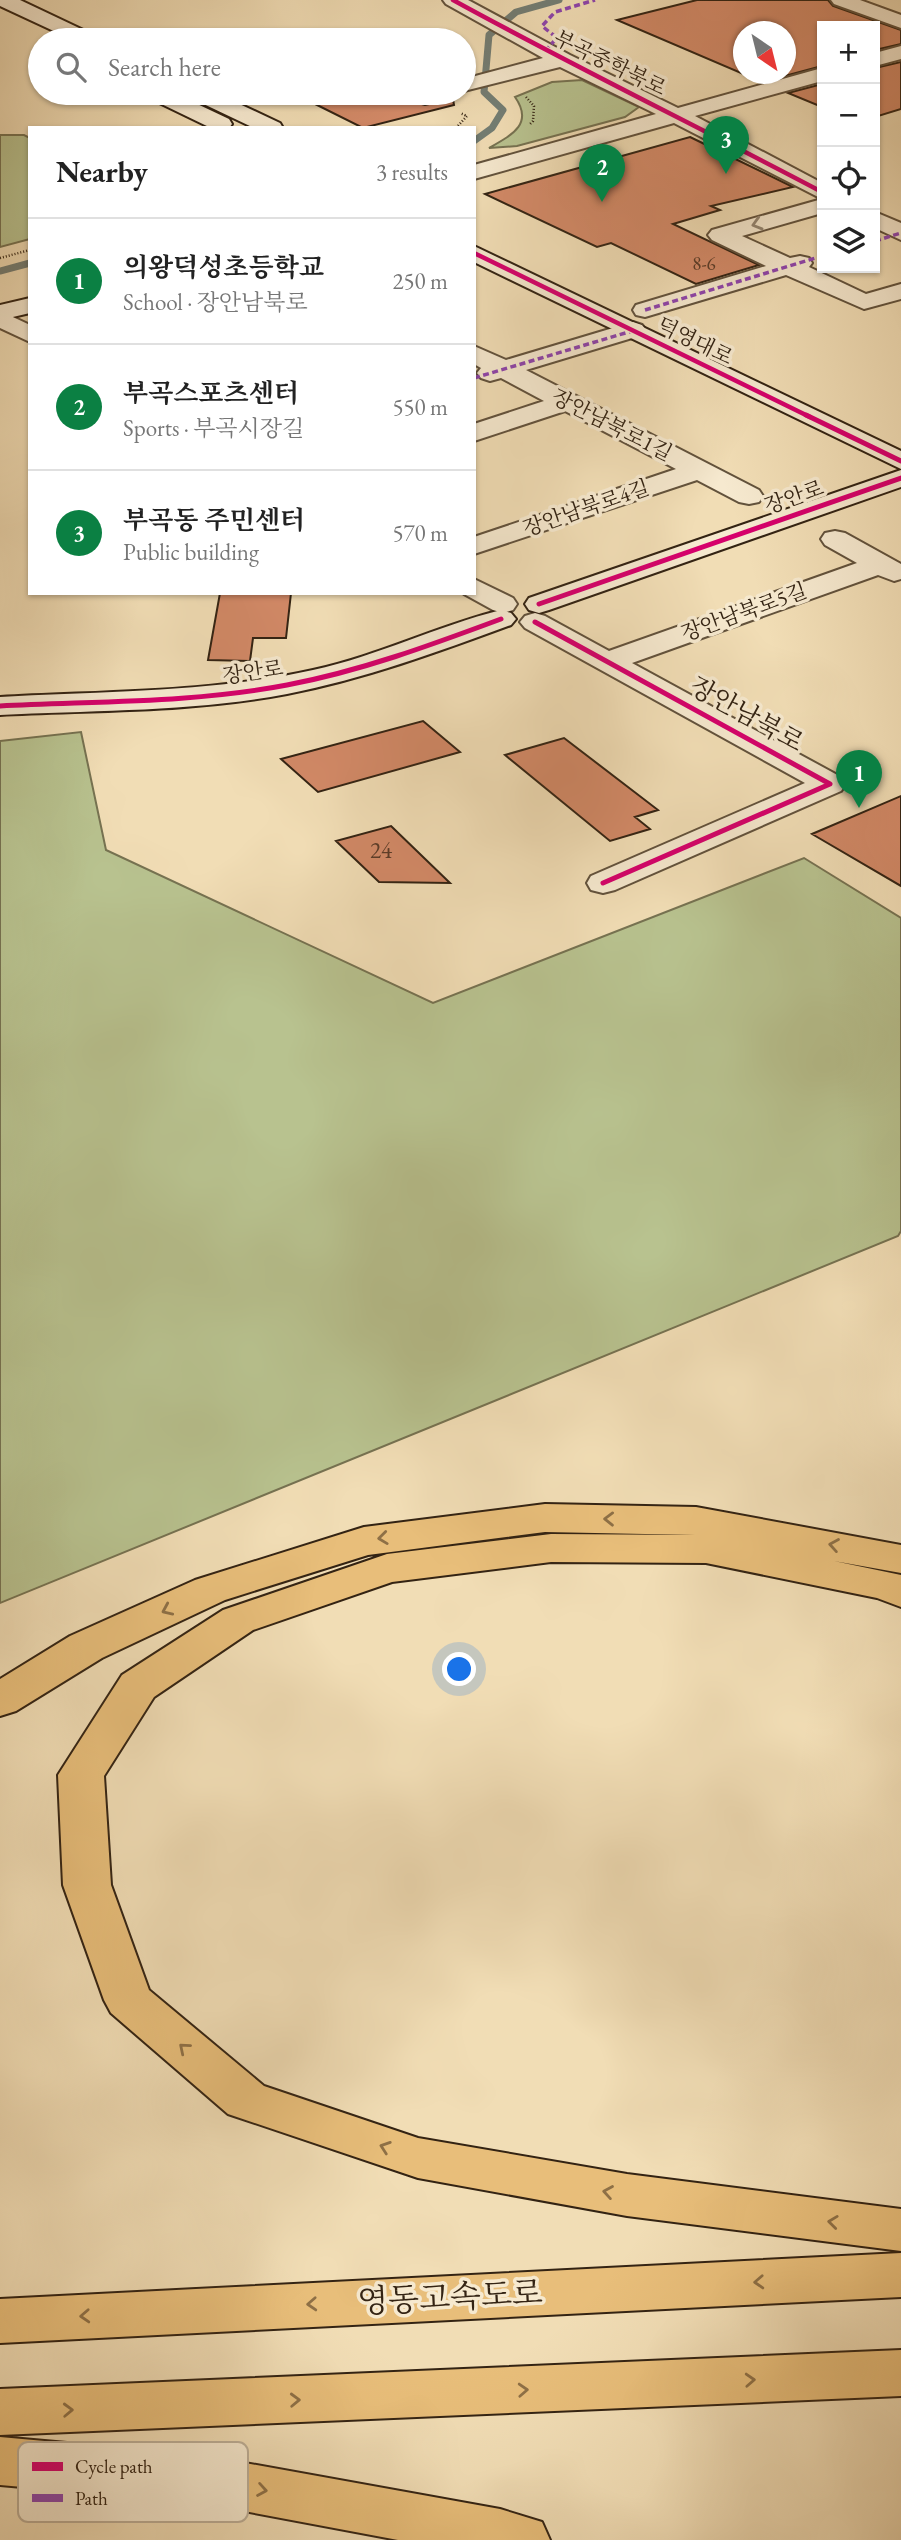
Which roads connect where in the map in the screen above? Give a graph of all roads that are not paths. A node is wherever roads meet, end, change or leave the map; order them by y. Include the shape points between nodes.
1 (4, 0) edge
2 (453, 0) edge
3 (842, 0) edge
4 (0, 16) edge
5 (901, 22) edge
6 (64, 28) edge
7 (28, 30) edge
8 (901, 52) edge
9 (880, 58) edge
10 (562, 60) junction
11 (817, 76) edge
12 (476, 82) edge
13 (181, 105) edge
14 (224, 105) edge
15 (676, 115) junction
16 (224, 126) edge
17 (268, 126) edge
18 (476, 171) edge
19 (817, 188) edge
20 (817, 207) edge
21 (880, 222) edge
22 (901, 233) edge
23 (880, 239) edge
24 (476, 254) edge
25 (817, 258) edge
26 (789, 267) junction
27 (901, 291) edge
28 (621, 298) dead end
29 (28, 306) edge
30 (0, 316) edge
31 (639, 320) junction
32 (679, 326) dead end
33 (28, 334) edge
34 (476, 355) edge
35 (502, 369) junction
36 (476, 377) edge
37 (566, 402) junction
38 (476, 432) edge
39 (901, 461) edge
40 (699, 470) junction
41 (901, 478) edge
42 (749, 496) dead end
43 (835, 539) dead end
44 (476, 545) edge
45 (891, 570) edge
46 (476, 589) edge
47 (502, 612) junction
48 (537, 613) junction
49 (609, 661) junction
50 (0, 706) edge
51 (603, 883) dead end
52 (901, 1559) edge
53 (901, 1592) edge
54 (0, 1700) edge
55 (901, 2230) edge
56 (901, 2275) edge
57 (0, 2321) edge
58 (901, 2373) edge
59 (0, 2412) edge
60 (0, 2461) edge
61 (18, 2463) edge
62 (248, 2488) edge
63 (522, 2540) edge

1 - 6 street
2 - 10 street, 부곡중학북로
3 - 5 street
4 - 7 street
8 - 9 street
10 - 12 street
10 - 15 street, 부곡중학북로
11 - 15 street
13 - 16 street
14 - 17 street
15 - 18 street
15 - 19 street, 부곡중학북로
20 -> 26 street via 720,235
21 - 22 street
22 - 23 street
24 - 31 street, 덕영대로
25 - 26 street
26 - 27 street via 864,302
26 - 31 street
28 - 31 street, 덕영대로
29 - 30 street
30 - 33 street
31 - 32 street, 덕영대로
31 - 35 street
31 - 39 street, 덕영대로
34 - 35 street, 장안남북로1길
35 - 36 street
35 - 37 street, 장안남북로1길
37 - 38 street
37 - 40 street, 장안남북로1길
40 - 42 street, 장안남북로1길
40 - 44 street, 장안남북로4길
41 - 48 street, 장안로
43 - 45 street, 장안남북로5길
45 - 49 street, 장안남북로5길
46 - 47 street
47 - 48 street via 528,601
47 - 50 street, 장안로 via 366,668 285,685 189,698
48 - 49 street, 장안남북로
49 - 51 street, 장안남북로 via 830,784
52 -> 54 highway via 696,1521 545,1518 364,1541 210,1590 86,1647
55 -> 53 highway via 627,2195 418,2158 246,2100 128,2000 87,1885 81,1775 138,1686 238,1620 387,1568 551,1548 706,1549
56 -> 57 highway, 영동고속도로
59 -> 58 highway
60 -> 61 highway
62 -> 63 highway

